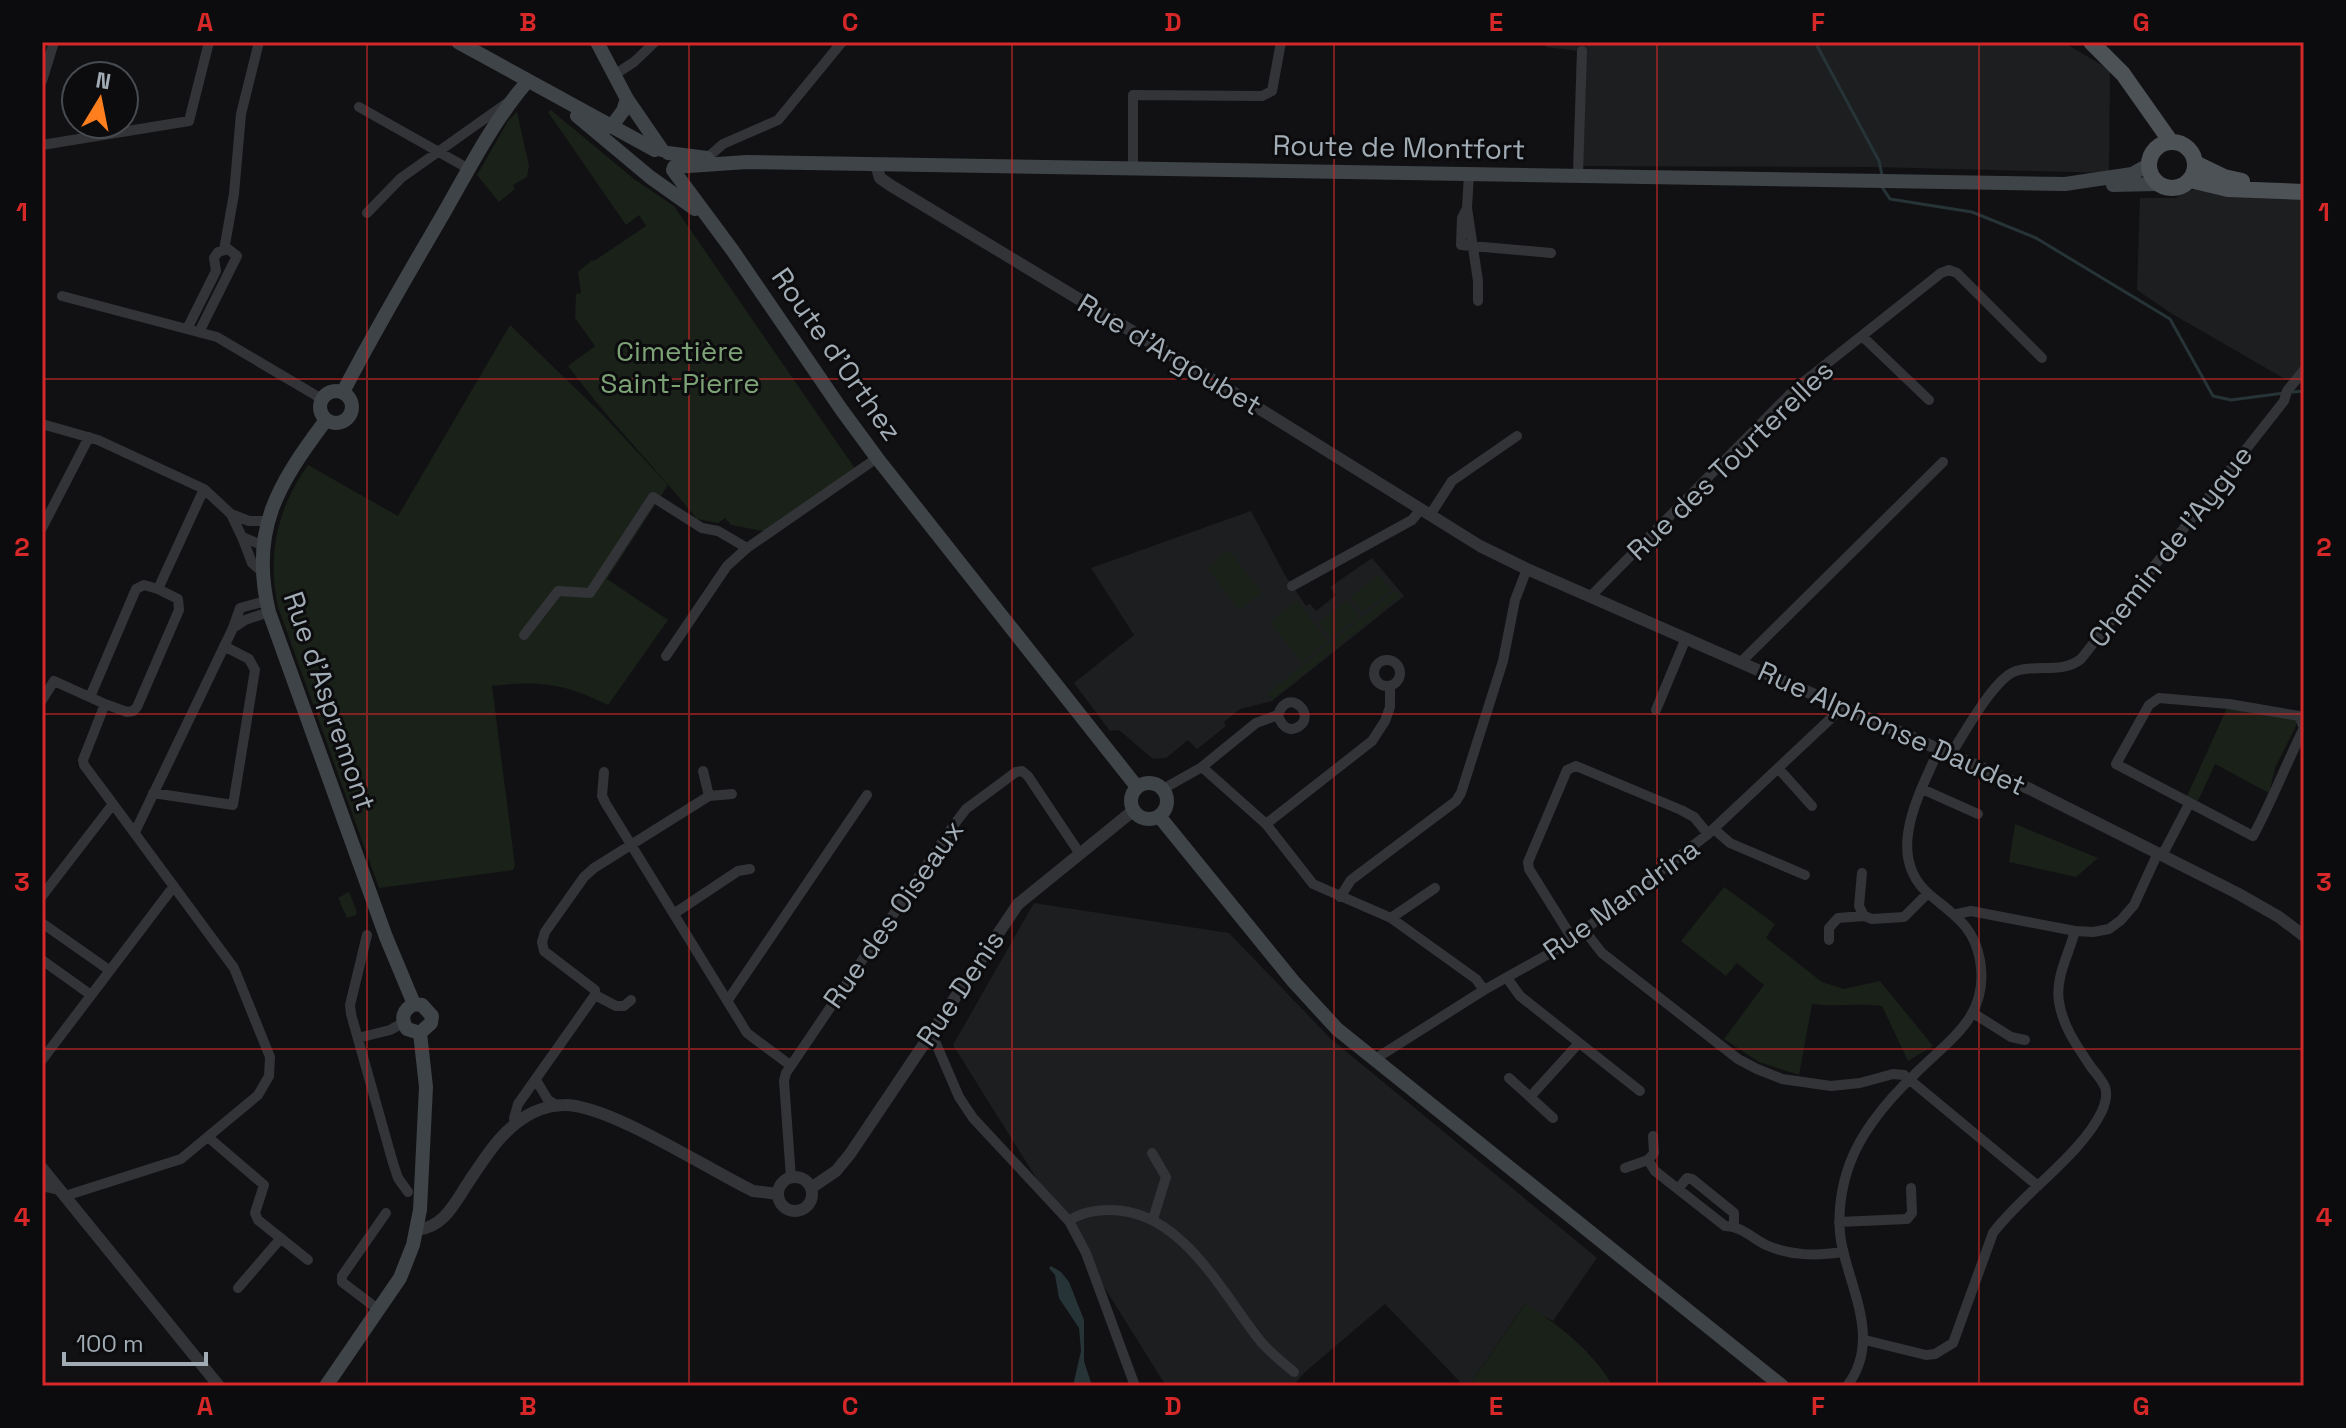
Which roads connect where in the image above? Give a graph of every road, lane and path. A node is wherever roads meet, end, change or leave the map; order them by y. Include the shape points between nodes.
1 (54, 42) edge
2 (209, 42) edge
3 (259, 42) edge
4 (458, 42) edge
5 (597, 42) edge
6 (655, 42) edge
7 (842, 42) edge
8 (1281, 42) edge
9 (2091, 42) edge
10 (1582, 51) dead end
11 (614, 75) junction
12 (42, 81) edge
13 (527, 82) junction
14 (552, 96) junction
15 (627, 99) junction
16 (2140, 99) junction
17 (512, 100) junction
18 (359, 107) dead end
19 (611, 127) junction
20 (639, 142) junction
21 (2171, 142) junction
22 (42, 145) edge
23 (439, 152) junction
24 (2151, 157) junction
25 (666, 158) junction
26 (707, 158) junction
27 (731, 161) junction
28 (2195, 163) junction
29 (876, 165) junction
30 (469, 169) junction
31 (1133, 169) junction
32 (648, 171) junction
33 (1469, 174) junction
34 (1578, 175) junction
35 (2190, 180) junction
36 (2304, 182) edge
37 (2065, 184) junction
38 (2157, 184) junction
39 (2304, 192) edge
40 (367, 213) dead end
41 (708, 218) junction
42 (1472, 247) junction
43 (224, 250) junction
44 (1551, 253) dead end
45 (62, 296) dead end
46 (1478, 301) dead end
47 (187, 329) junction
48 (199, 332) junction
49 (1862, 336) junction
50 (2042, 358) dead end
51 (2304, 370) edge
52 (343, 392) junction
53 (322, 399) junction
54 (1929, 400) dead end
55 (326, 420) junction
56 (42, 424) edge
57 (1517, 436) dead end
58 (89, 437) junction
59 (877, 458) junction
60 (1943, 462) dead end
61 (204, 489) junction
62 (1426, 512) junction
63 (231, 514) junction
64 (267, 521) junction
65 (42, 528) edge
66 (242, 537) junction
67 (1470, 540) joint
68 (262, 545) junction
69 (747, 548) junction
70 (1527, 569) junction
71 (261, 571) junction
72 (1292, 586) dead end
73 (158, 589) junction
74 (1590, 597) junction
75 (267, 606) junction
76 (524, 635) dead end
77 (1686, 638) junction
78 (224, 646) junction
79 (666, 656) dead end
80 (1741, 662) junction
81 (1390, 687) dead end
82 (90, 697) junction
83 (42, 700) edge
84 (105, 704) junction
85 (1843, 707) junction
86 (1656, 710) dead end
87 (1278, 715) dead end
88 (1945, 752) junction
89 (1202, 767) junction
90 (1779, 769) junction
91 (703, 771) dead end
92 (604, 772) dead end
93 (1137, 787) junction
94 (1163, 789) junction
95 (1922, 789) junction
96 (153, 793) junction
97 (732, 794) dead end
98 (867, 795) dead end
99 (709, 796) junction
100 (113, 804) junction
101 (2189, 804) junction
102 (1812, 806) dead end
103 (1134, 810) junction
104 (1978, 814) dead end
105 (1159, 816) junction
106 (1266, 824) junction
107 (135, 832) junction
108 (1711, 832) junction
109 (632, 845) junction
110 (2161, 853) junction
111 (1080, 854) junction
112 (750, 869) dead end
113 (1862, 873) dead end
114 (1805, 875) dead end
115 (174, 886) junction
116 (1435, 888) dead end
117 (1928, 893) junction
118 (42, 896) edge
119 (1340, 897) junction
120 (675, 913) junction
121 (1957, 914) junction
122 (1864, 916) junction
123 (1391, 918) junction
124 (42, 923) edge
125 (1584, 930) junction
126 (2075, 931) junction
127 (367, 935) dead end
128 (2304, 936) edge
129 (1572, 938) junction
130 (1829, 940) dead end
131 (42, 960) edge
132 (109, 970) junction
133 (1507, 978) junction
134 (1484, 990) junction
135 (91, 995) junction
136 (595, 995) junction
137 (631, 1000) dead end
138 (728, 1000) junction
139 (414, 1004) junction
140 (1973, 1013) junction
141 (403, 1023) junction
142 (420, 1033) junction
143 (929, 1034) junction
144 (358, 1038) junction
145 (2025, 1040) dead end
146 (1579, 1043) junction
147 (1375, 1059) junction
148 (42, 1060) edge
149 (790, 1065) junction
150 (1509, 1078) dead end
151 (1910, 1079) junction
152 (536, 1080) junction
153 (1640, 1091) dead end
154 (1530, 1097) junction
155 (558, 1106) junction
156 (1553, 1118) dead end
157 (515, 1124) junction
158 (1653, 1136) dead end
159 (208, 1137) junction
160 (1152, 1153) dead end
161 (1648, 1160) junction
162 (42, 1168) edge
163 (1625, 1168) dead end
164 (791, 1178) junction
165 (42, 1186) edge
166 (2038, 1186) junction
167 (811, 1188) junction
168 (1911, 1188) dead end
169 (1678, 1189) junction
170 (408, 1192) dead end
171 (62, 1193) junction
172 (778, 1194) junction
173 (386, 1213) dead end
174 (1153, 1219) junction
175 (1069, 1221) junction
176 (1839, 1222) junction
177 (1734, 1226) junction
178 (417, 1230) junction
179 (281, 1238) junction
180 (1843, 1252) junction
181 (308, 1260) dead end
182 (238, 1288) dead end
183 (379, 1310) junction
184 (1865, 1340) junction
185 (1294, 1372) dead end
186 (219, 1386) edge
187 (326, 1386) edge
188 (1135, 1386) edge
189 (1782, 1386) edge
190 (1847, 1386) edge

1 - 12 street
2 - 22 street via 189,121
3 - 43 street via 241,114
4 - 13 main road
5 - 11 main road
6 - 11 street
7 - 26 street via 778,120 723,144
8 - 31 street via 1272,91 1262,96 1133,95
9 - 16 main road
10 - 34 street
11 - 15 main road
13 - 14 main road
13 - 17 main road
14 - 19 main road
14 - 32 main road, Route d'Orthez
15 - 19 main road
15 - 20 main road
15 - 25 main road, Route d'Orthez
16 - 21 main road
16 - 24 main road
17 - 23 street
17 - 30 main road
18 - 23 street
19 - 20 main road
20 - 25 main road
20 - 32 main road
21 - 24 main road
21 - 28 main road via 2187,148
23 - 30 street
23 - 40 street via 401,178
24 - 37 main road, Route de Montfort via 2132,174
24 - 38 main road via 2149,172
25 - 26 main road, Route de Montfort
25 - 27 main road, Route de Montfort
25 - 32 main road via 647,156
25 - 32 main road via 666,178
25 - 41 main road, Route d'Orthez
26 - 27 main road, Route de Montfort
27 - 29 main road, Route de Montfort
28 - 35 main road
28 - 36 main road via 2234,179
29 - 31 main road, Route de Montfort
29 - 62 street, Rue d'Argoubet via 880,178 890,185
30 - 52 main road
31 - 33 main road, Route de Montfort
32 - 41 main road, Route d'Orthez
33 - 34 main road, Route de Montfort
33 - 42 street
34 - 37 main road, Route de Montfort
35 - 38 main road via 2172,189
35 - 39 main road via 2238,190
37 - 38 main road, Route de Montfort
41 - 59 main road, Route d'Orthez
42 - 44 street
42 - 46 street
43 - 47 street via 214,258 216,271
43 - 48 street via 237,256
45 - 47 street
47 - 48 street
48 - 53 street via 237,347
49 - 50 street, Rue des Tourterelles via 1949,270
49 - 54 street
49 - 74 street, Rue des Tourterelles via 1796,388
51 - 88 street, Chemin de l'Aygue via 2081,659 2072,666 2016,671 2002,678
52 - 53 main road
52 - 55 main road via 351,403 349,416 340,422
53 - 55 main road via 320,410
55 - 64 main road, Rue d'Aspremont via 296,463
56 - 58 street
57 - 62 street via 1452,481
58 - 61 street
58 - 65 street
59 - 69 street
59 - 93 main road, Route d'Orthez
60 - 80 street
61 - 63 street
61 - 73 street
62 - 67 street, Rue d'Argoubet
62 - 72 street
63 - 64 street
63 - 66 street
64 - 68 main road, Rue d'Aspremont
66 - 68 street
66 - 71 street
67 - 70 street, Rue Alphonse Daudet
68 - 71 main road, Rue d'Aspremont
69 - 76 street via 653,497 590,593 558,591
69 - 79 street via 727,566
70 - 74 street, Rue Alphonse Daudet
70 - 119 street via 1461,793 1351,880
71 - 75 main road, Rue d'Aspremont
73 - 82 street via 136,589
73 - 84 street via 178,599 179,610 137,707 127,712
74 - 77 street, Rue Alphonse Daudet
75 - 78 street via 240,608
75 - 139 main road, Rue d'Aspremont
77 - 80 street, Rue Alphonse Daudet
77 - 86 street
78 - 96 street
78 - 96 street via 249,659 255,670 233,805
80 - 85 street, Rue Alphonse Daudet
81 - 106 street via 1390,707 1372,741
82 - 83 street via 54,681
82 - 84 street
84 - 100 street via 83,760
85 - 88 street, Rue Alphonse Daudet
85 - 90 street, Rue Mandrina
87 - 89 street via 1256,723
88 - 95 street, Chemin de l'Aygue
88 - 110 street, Rue Alphonse Daudet
89 - 94 street
89 - 106 street
90 - 102 street
90 - 108 street, Rue Mandrina
91 - 99 street
92 - 109 street via 602,796
93 - 94 main road via 1151,783
93 - 103 main road via 1131,798
94 - 105 main road via 1167,803
95 - 104 street
95 - 117 street, Chemin de l'Aygue via 1907,850 1913,872
96 - 107 street
97 - 99 street
98 - 138 street
99 - 109 street
100 - 107 street
100 - 118 street
101 - 101 street via 2253,836 2304,728 2299,716 2159,698 2149,705 2116,764
101 - 110 street
103 - 105 main road via 1145,819
103 - 111 street, Rue Denis
105 - 147 main road via 1318,1010
106 - 119 street via 1313,884
107 - 115 street
108 - 114 street
108 - 125 street, Rue Mandrina
108 - 129 street via 1681,810 1576,766 1567,770 1528,862
109 - 120 street
109 - 136 street via 584,877 542,942 544,951
110 - 126 street via 2121,920 2109,929
110 - 128 street, Rue Alphonse Daudet via 2257,904
111 - 143 street, Rue Denis via 1018,904
111 - 149 street, Rue des Oiseaux via 1028,776 1016,772 966,809
112 - 120 street via 738,871
113 - 122 street via 1859,906
115 - 132 street
115 - 159 street via 234,968 268,1045 271,1067 258,1095
116 - 123 street
117 - 121 street
117 - 122 street via 1904,917
119 - 123 street
120 - 138 street
121 - 126 street via 1971,911
121 - 140 street via 1980,959
122 - 130 street via 1838,918 1829,928
123 - 134 street
124 - 132 street
125 - 129 street, Rue Mandrina
125 - 151 street via 1602,953 1757,1069 1782,1079 1831,1086 1893,1074
126 - 166 street via 2058,999 2063,1022 2105,1086 2106,1097 2095,1124
127 - 144 street via 350,1005
129 - 133 street, Rue Mandrina
131 - 135 street
132 - 135 street
133 - 134 street, Rue Mandrina
133 - 146 street via 1520,996
134 - 147 street, Rue Mandrina
135 - 148 street
136 - 137 street via 616,1006
136 - 152 street
138 - 149 street via 747,1033
139 - 141 main road via 407,1007
139 - 142 main road via 432,1016
140 - 145 street
140 - 151 street via 1961,1032
141 - 142 main road
141 - 144 street
142 - 178 main road via 426,1087
143 - 167 street, Rue Denis via 850,1154
143 - 175 street via 973,1118
144 - 170 street via 393,1163
146 - 153 street
146 - 154 street
147 - 189 main road
149 - 164 street, Rue des Oiseaux via 784,1081
150 - 154 street
151 - 166 street
151 - 176 street via 1854,1152
152 - 155 street
152 - 157 street via 518,1104
154 - 156 street
155 - 157 street
155 - 172 street via 600,1113 753,1191
157 - 178 street via 490,1150 442,1221
158 - 161 street via 1654,1153
159 - 171 street via 181,1159
159 - 179 street via 264,1185 255,1213
160 - 174 street via 1166,1177
161 - 163 street
161 - 169 street
162 - 171 street
164 - 167 street via 805,1180
164 - 172 street
165 - 171 street
166 - 184 street via 1993,1233 1953,1343 1926,1355
167 - 172 street via 807,1207 795,1211 783,1206
168 - 176 street via 1912,1213 1907,1219
169 - 177 street via 1725,1226
169 - 177 street via 1692,1179 1734,1213
171 - 186 street
173 - 183 street via 342,1276 342,1282
174 - 175 street via 1122,1210 1095,1210
174 - 185 street via 1190,1248 1264,1345
175 - 188 street
176 - 180 street
177 - 180 street via 1781,1250 1803,1255
178 - 183 main road via 400,1278
179 - 181 street
179 - 182 street
180 - 184 street
183 - 187 main road
184 - 190 street via 1856,1374

